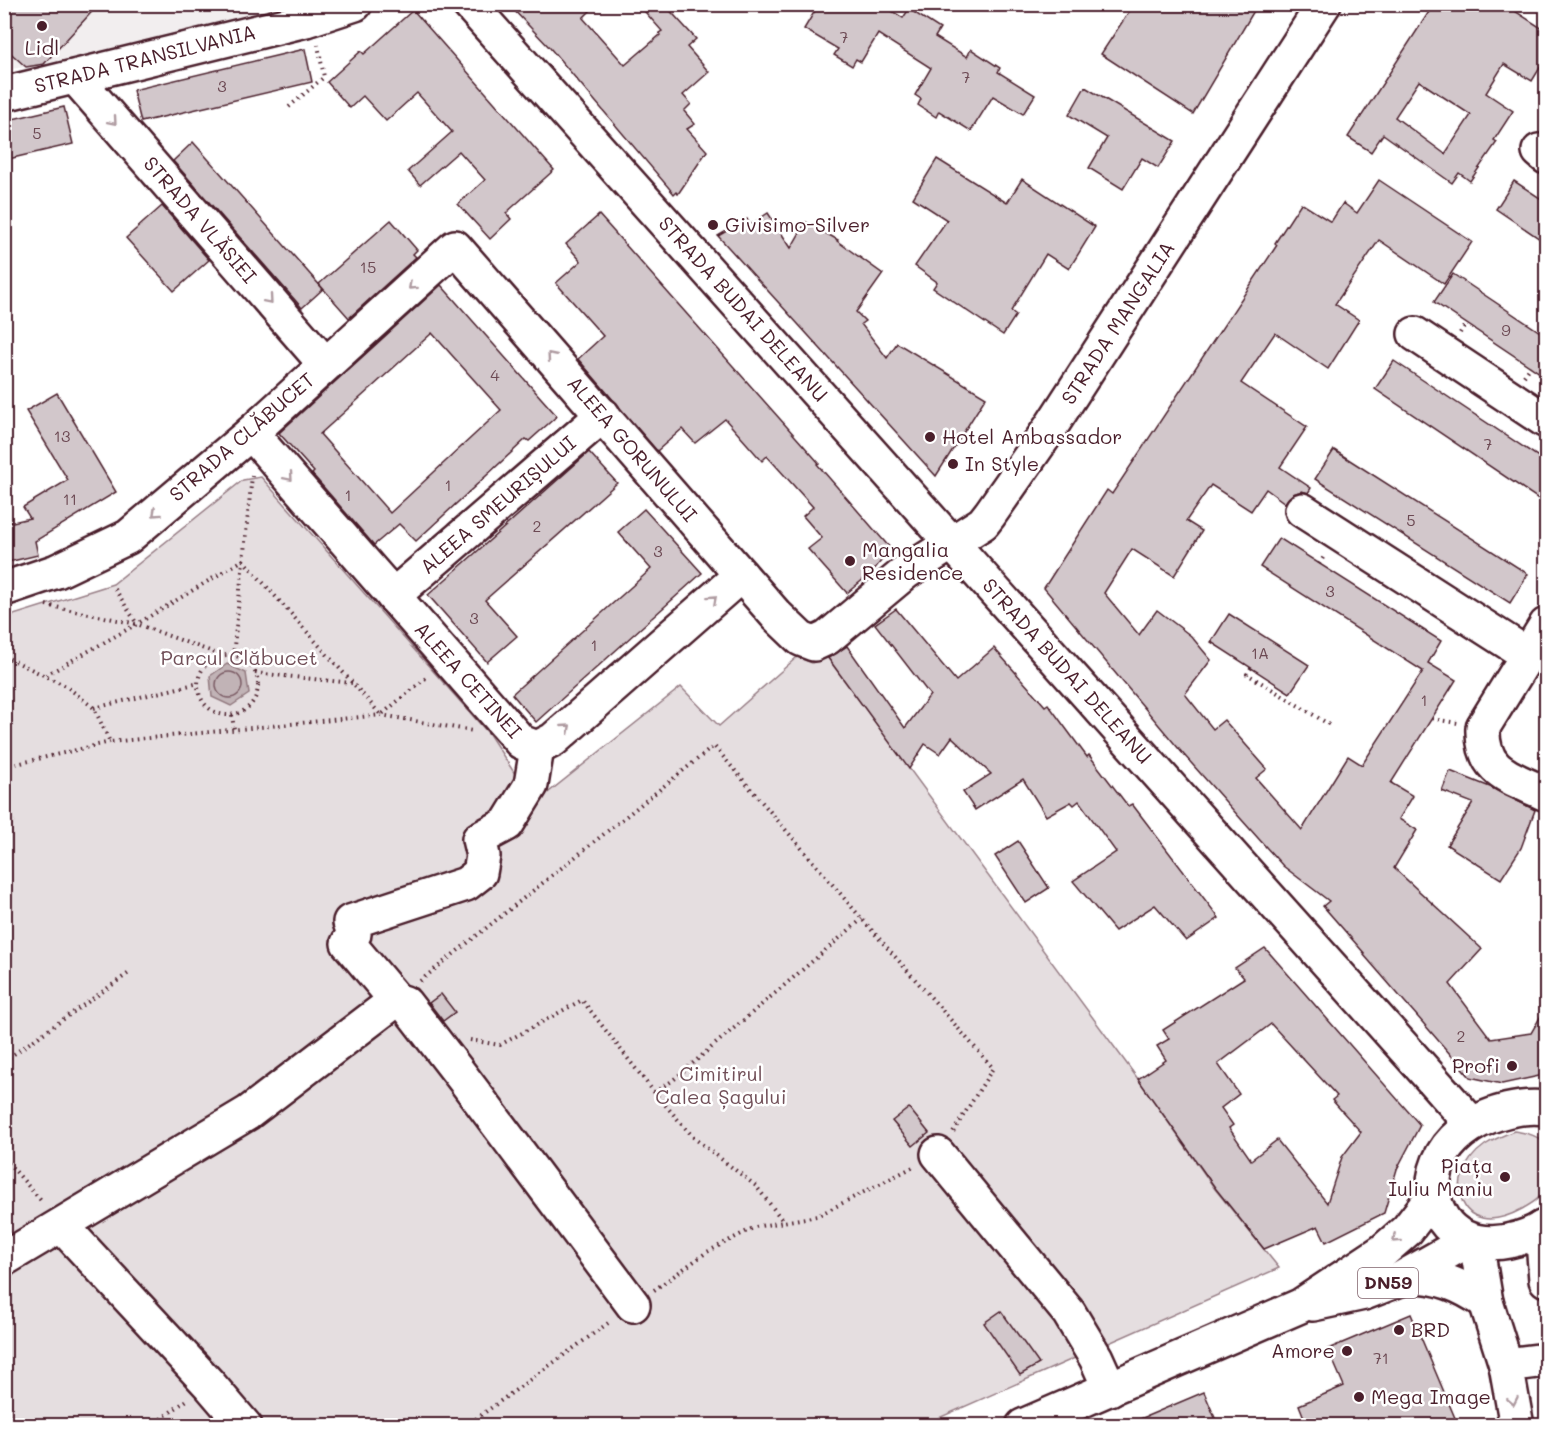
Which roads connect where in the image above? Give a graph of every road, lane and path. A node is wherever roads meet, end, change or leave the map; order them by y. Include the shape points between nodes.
1 (356, 4) edge
2 (469, 4) edge
3 (1324, 4) edge
4 (303, 22) edge
5 (75, 77) junction
6 (4, 94) edge
7 (288, 106) dead end
8 (455, 247) joint
9 (1415, 334) dead end
10 (325, 364) junction
11 (603, 415) junction
12 (1546, 421) edge
13 (251, 433) junction
14 (1302, 510) dead end
15 (952, 543) junction
16 (243, 560) junction
17 (741, 574) junction
18 (14, 586) edge
19 (116, 590) dead end
20 (393, 596) junction
21 (137, 624) junction
22 (1546, 625) edge
23 (814, 644) joint
24 (1528, 655) junction
25 (4, 656) edge
26 (223, 656) junction
27 (233, 656) junction
28 (1251, 668) dead end
29 (255, 673) junction
30 (46, 675) junction
31 (430, 675) dead end
32 (199, 683) junction
33 (352, 683) junction
34 (94, 708) junction
35 (232, 715) junction
36 (381, 715) junction
37 (1330, 725) dead end
38 (234, 729) junction
39 (478, 732) dead end
40 (110, 742) junction
41 (537, 748) junction
42 (4, 767) edge
43 (1546, 794) edge
44 (15, 821) dead end
45 (4, 826) edge
46 (862, 919) junction
47 (129, 973) dead end
48 (396, 1000) junction
49 (445, 1054) junction
50 (4, 1061) edge
51 (654, 1092) junction
52 (1546, 1108) edge
53 (1472, 1124) junction
54 (938, 1154) junction
55 (4, 1158) edge
56 (1434, 1195) junction
57 (784, 1221) junction
58 (62, 1226) junction
59 (1544, 1227) edge
60 (1472, 1241) junction
61 (4, 1259) edge
62 (1408, 1275) junction
63 (1546, 1280) edge
64 (1486, 1302) junction
65 (633, 1305) junction
66 (1300, 1306) junction
67 (1546, 1360) edge
68 (1506, 1365) junction
69 (209, 1384) junction
70 (1110, 1389) junction
71 (151, 1425) edge
72 (245, 1425) edge
73 (466, 1425) edge
74 (1023, 1425) edge
75 (1518, 1425) edge

1 - 4 street, STRADA TRANSILVANIA
2 - 15 street, STRADA BUDAI DELEANU
3 - 15 street, STRADA MANGALIA via 1050,428 983,523
4 - 5 street, STRADA TRANSILVANIA
4 - 7 path via 324,77
5 - 6 street, STRADA TRANSILVANIA
5 -> 10 street, STRADA VLĂSIEI
8 -> 10 street, STRADA CLĂBUCET
11 -> 8 street, ALEEA GORUNULUI
9 - 12 street
10 - 13 street, STRADA CLĂBUCET
11 - 17 street, ALEEA GORUNULUI
11 - 20 street, ALEEA SMEURIȘULUI
13 - 16 path via 252,479
13 -> 18 street, STRADA CLĂBUCET via 129,537 57,571
13 -> 20 street, ALEEA CETINEI
14 - 24 street
15 - 23 street, STRADA MANGALIA via 906,572 827,638
15 - 53 street, STRADA BUDAI DELEANU
16 - 21 path
16 - 27 path
16 - 33 path
17 - 23 street, ALEEA GORUNULUI via 801,639
41 -> 17 street, ALEEA CETINEI via 553,740
18 - 21 path via 44,604
19 - 21 path
20 - 41 street, ALEEA CETINEI via 521,742
21 - 26 path
21 - 30 path
22 - 24 street
24 - 43 street via 1483,727 1482,743 1485,754 1498,770
25 - 30 path
26 - 27 path
26 - 32 path via 204,668
27 - 29 path via 250,664
28 - 37 path via 1247,674
29 - 33 path
29 - 35 path via 258,682 254,700
30 - 34 path
31 - 36 path
32 - 34 path
32 - 35 path via 202,700 208,707
33 - 36 path
34 - 40 path
35 - 38 path
36 - 38 path
36 - 39 path
38 - 40 path
40 - 42 path
41 - 48 street via 531,785 507,824 478,839 483,856 480,873 466,884 350,922 354,934 348,943
44 - 45 path
46 - 48 path via 714,747
46 - 51 path via 672,1081
46 - 54 path via 993,1068
47 - 50 path
48 - 49 street via 405,1003
48 - 58 street via 249,1113
49 - 51 path via 463,1039 500,1045 582,1000
49 - 65 street
51 - 57 path via 693,1138 756,1186
52 - 53 street, DN59 via 1507,1109
53 - 56 street, DN59 via 1447,1148 1439,1162
54 - 57 path via 817,1216
54 - 70 street via 1069,1313
55 - 58 path
56 - 60 street via 1445,1222
56 -> 66 street, DN59 via 1407,1230 1383,1251
57 - 65 path via 755,1227 707,1252
58 - 61 street
58 - 69 street
59 - 60 street, DN59 via 1505,1241
59 - 63 street
60 - 62 street, DN59
60 - 64 street
62 - 64 street via 1449,1281
62 - 66 street, DN59 via 1364,1293
64 - 68 street
65 - 73 path
66 - 70 street, DN59
67 - 68 street
68 -> 75 street
69 - 71 path
69 - 72 street
70 - 74 street, DN59

